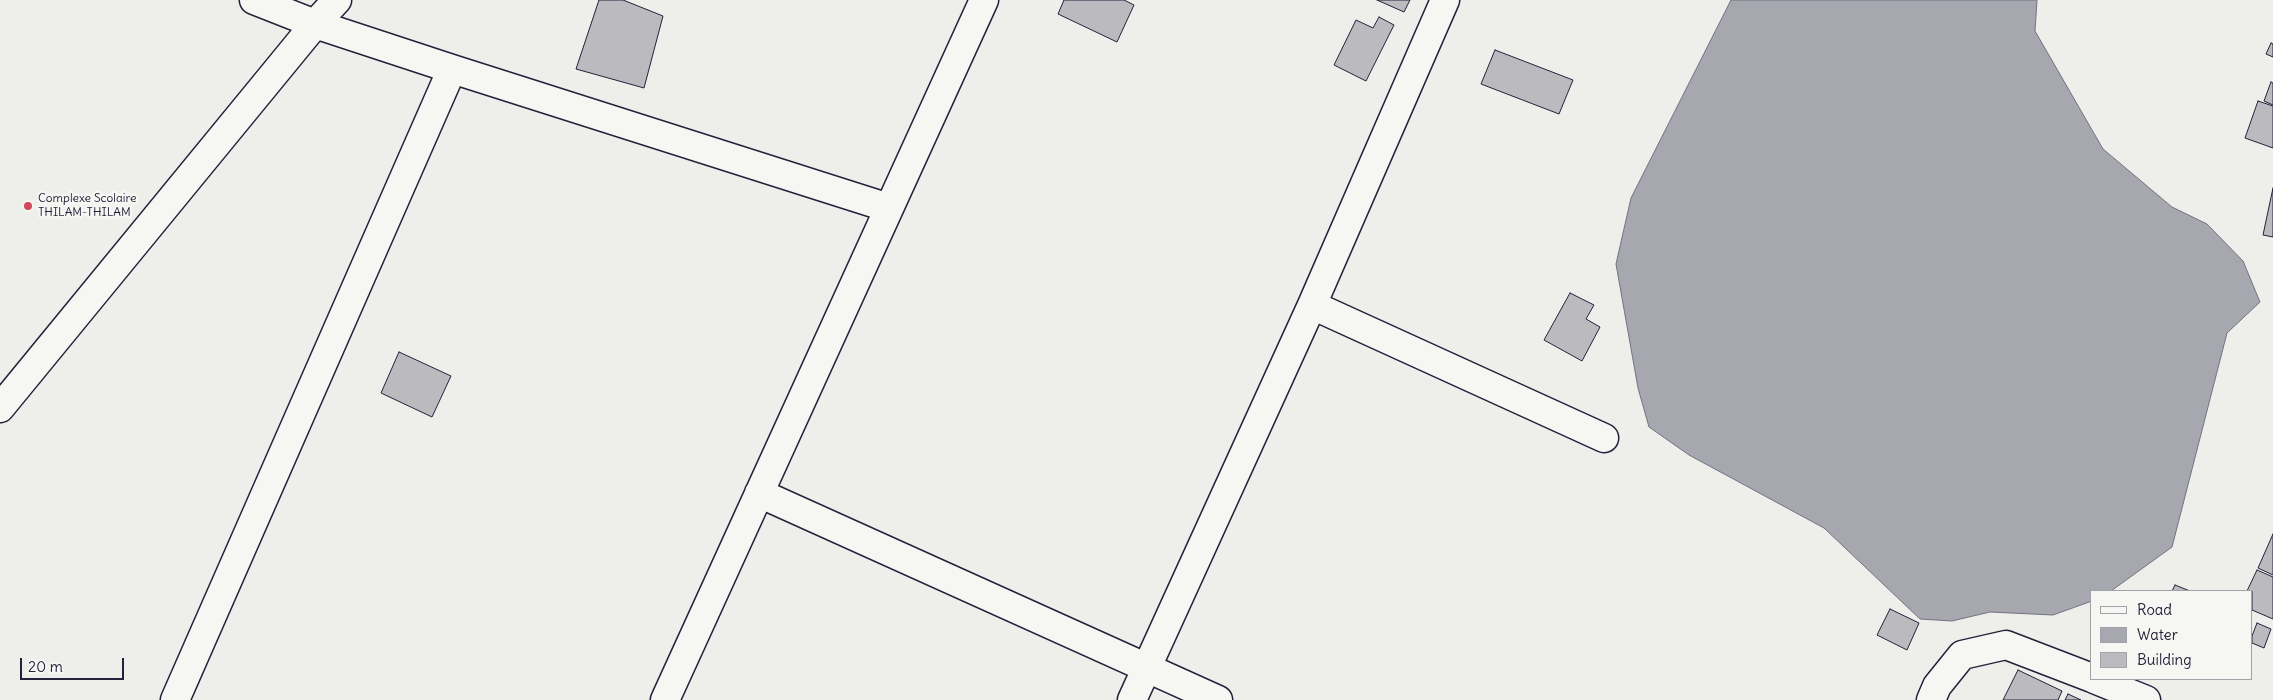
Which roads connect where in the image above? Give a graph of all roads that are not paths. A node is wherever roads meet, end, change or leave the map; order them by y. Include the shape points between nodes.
1 (254, 0) edge
2 (337, 0) edge
3 (984, 0) edge
4 (1445, 0) edge
5 (315, 24) junction
6 (452, 69) junction
7 (889, 208) junction
8 (1312, 306) junction
9 (0, 408) edge
10 (1604, 438) dead end
11 (759, 493) junction
12 (1146, 668) junction
13 (2090, 677) edge
14 (2098, 680) edge
15 (175, 700) edge
16 (665, 700) edge
17 (1132, 700) edge
18 (1218, 700) edge
19 (1931, 700) edge
20 (2146, 700) edge

1 - 5 street
2 - 5 street
3 - 7 street
4 - 8 street
5 - 6 street
5 - 9 street
6 - 7 street
6 - 15 street
7 - 11 street
8 - 10 street
8 - 12 street
11 - 12 street
11 - 16 street
12 - 17 street
12 - 18 street
13 - 19 street via 2006,645 1962,655 1937,686
14 - 20 street

